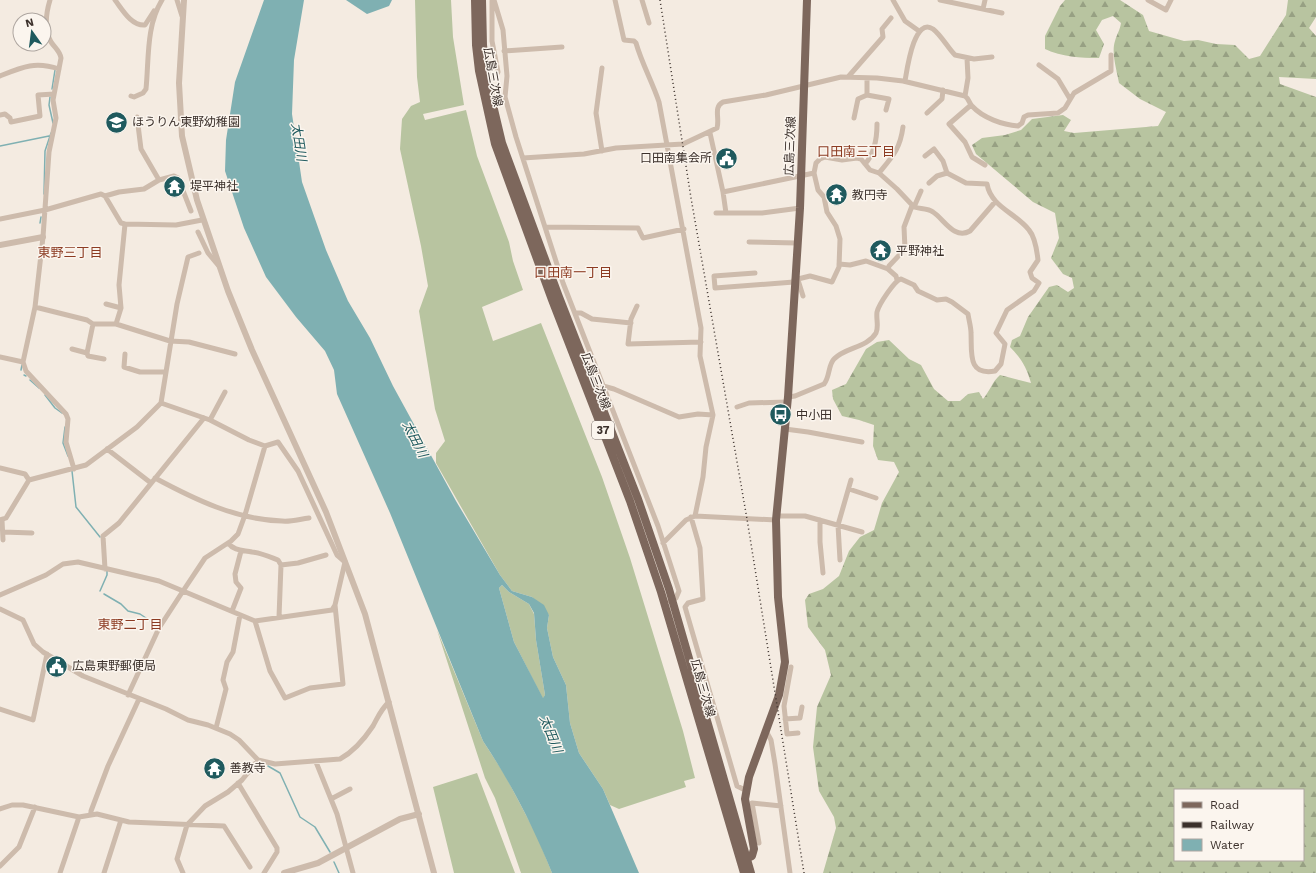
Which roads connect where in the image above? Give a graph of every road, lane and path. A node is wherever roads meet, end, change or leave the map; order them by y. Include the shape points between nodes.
1 (50, 0) edge
2 (115, 0) edge
3 (162, 0) edge
4 (177, 0) edge
5 (184, 0) edge
6 (475, 0) edge
7 (482, 0) edge
8 (493, 0) edge
9 (615, 0) edge
10 (642, 0) edge
11 (807, 0) edge
12 (892, 0) edge
13 (940, 0) edge
14 (985, 0) edge
15 (1148, 0) edge
16 (1171, 0) edge
17 (949, 1) edge
18 (967, 3) edge
19 (157, 8) junction
20 (983, 9) junction
21 (1002, 13) dead end
22 (182, 16) junction
23 (891, 18) dead end
24 (649, 23) dead end
25 (919, 31) junction
26 (562, 47) dead end
27 (504, 51) junction
28 (1111, 55) dead end
29 (992, 57) dead end
30 (967, 58) junction
31 (1039, 65) dead end
32 (602, 68) dead end
33 (59, 69) junction
34 (0, 76) edge
35 (848, 77) junction
36 (867, 78) junction
37 (484, 81) junction
38 (905, 81) junction
39 (804, 87) junction
40 (943, 90) junction
41 (54, 94) junction
42 (867, 95) junction
43 (131, 96) dead end
44 (965, 96) junction
45 (1070, 99) junction
46 (971, 105) junction
47 (886, 110) dead end
48 (927, 113) dead end
49 (0, 115) edge
50 (136, 117) dead end
51 (854, 118) dead end
52 (877, 124) dead end
53 (903, 127) dead end
54 (710, 133) junction
55 (668, 146) junction
56 (602, 151) junction
57 (925, 156) dead end
58 (523, 158) junction
59 (865, 164) junction
60 (985, 165) dead end
61 (814, 173) junction
62 (879, 173) junction
63 (947, 173) junction
64 (801, 175) junction
65 (159, 180) junction
66 (928, 183) dead end
67 (185, 190) dead end
68 (921, 191) dead end
69 (723, 192) junction
70 (105, 196) junction
71 (187, 199) junction
72 (995, 202) junction
73 (913, 206) junction
74 (800, 208) junction
75 (45, 210) junction
76 (191, 211) dead end
77 (716, 213) dead end
78 (726, 213) junction
79 (0, 219) edge
80 (202, 220) junction
81 (125, 224) junction
82 (545, 227) junction
83 (684, 229) junction
84 (198, 232) dead end
85 (43, 237) junction
86 (749, 242) dead end
87 (797, 243) junction
88 (0, 245) edge
89 (198, 253) dead end
90 (839, 264) junction
91 (218, 265) junction
92 (888, 269) junction
93 (755, 273) dead end
94 (897, 280) junction
95 (796, 281) junction
96 (803, 296) dead end
97 (106, 304) dead end
98 (637, 306) dead end
99 (35, 307) junction
100 (121, 308) junction
101 (575, 313) junction
102 (631, 323) junction
103 (93, 324) junction
104 (116, 324) junction
105 (170, 341) junction
106 (701, 342) junction
107 (72, 349) dead end
108 (87, 354) junction
109 (125, 354) dead end
110 (235, 354) dead end
111 (0, 357) edge
112 (104, 358) dead end
113 (24, 362) junction
114 (165, 372) junction
115 (603, 386) junction
116 (225, 392) dead end
117 (788, 400) junction
118 (161, 403) junction
119 (737, 406) dead end
120 (713, 415) junction
121 (204, 418) junction
122 (210, 420) junction
123 (785, 429) junction
124 (862, 442) dead end
125 (265, 446) junction
126 (107, 449) junction
127 (0, 468) edge
128 (74, 469) junction
129 (29, 480) junction
130 (852, 480) dead end
131 (153, 481) junction
132 (849, 489) junction
133 (876, 498) dead end
134 (245, 515) junction
135 (693, 516) junction
136 (309, 518) dead end
137 (776, 518) junction
138 (1, 520) edge
139 (820, 520) junction
140 (838, 525) junction
141 (3, 532) junction
142 (862, 532) dead end
143 (32, 533) dead end
144 (4, 540) dead end
145 (228, 543) junction
146 (663, 543) junction
147 (241, 551) junction
148 (326, 555) dead end
149 (840, 560) dead end
150 (345, 562) junction
151 (280, 565) junction
152 (105, 569) junction
153 (823, 573) dead end
154 (183, 591) junction
155 (0, 595) edge
156 (668, 602) junction
157 (336, 605) junction
158 (0, 609) edge
159 (232, 611) junction
160 (240, 614) junction
161 (279, 618) junction
162 (255, 621) junction
163 (47, 654) junction
164 (791, 667) dead end
165 (784, 687) junction
166 (128, 695) junction
167 (138, 699) junction
168 (389, 702) junction
169 (802, 707) dead end
170 (0, 709) edge
171 (785, 719) junction
172 (216, 728) junction
173 (766, 731) junction
174 (798, 733) dead end
175 (258, 760) junction
176 (316, 762) junction
177 (238, 783) junction
178 (350, 789) dead end
179 (747, 791) junction
180 (331, 799) junction
181 (781, 806) junction
182 (35, 807) junction
183 (0, 809) edge
184 (419, 814) junction
185 (91, 815) junction
186 (79, 817) junction
187 (121, 820) junction
188 (187, 825) junction
189 (759, 843) dead end
190 (348, 848) junction
191 (744, 859) junction
192 (0, 866) edge
193 (250, 867) dead end
194 (60, 873) edge
195 (104, 873) edge
196 (183, 873) edge
197 (264, 873) edge
198 (284, 873) edge
199 (353, 873) edge
200 (434, 873) edge
201 (744, 873) edge
202 (751, 873) edge
203 (790, 873) edge

1 - 33 street via 46,26 50,40 60,53
2 - 19 street via 130,20 141,25 144,25
3 - 19 street
4 - 22 street
5 - 22 street
6 - 37 main road, 広島三次線 / 37 via 476,45
7 - 37 main road, 広島三次線 / 37
8 - 27 street via 503,30
8 - 37 street via 492,41 498,72 495,78
9 - 55 street via 624,40 636,43 641,61 650,75 659,102
10 - 24 street
11 - 39 main road, 広島三次線 / 37
12 - 25 street via 905,21
13 - 17 street
14 - 20 street
15 - 16 street via 1166,10
17 - 18 street
18 - 20 street
19 - 43 street via 150,39 146,89 143,94
20 - 21 street
22 - 80 street via 179,83 182,136
23 - 35 street via 882,30 882,37
25 - 30 street via 929,27 955,55
25 - 38 street via 913,42
26 - 27 street
27 - 58 street via 507,76 505,97
28 - 45 street via 1111,71 1074,93
29 - 30 street
30 - 44 street via 968,78
31 - 45 street via 1058,79
32 - 56 street via 596,113
33 - 34 street via 45,65 29,65
33 - 41 street
35 - 36 street
35 - 39 street via 827,79
36 - 38 street
36 - 42 street
37 - 156 main road, 広島三次線 / 37 via 524,205 638,499
38 - 40 street
39 - 54 street via 719,104 719,122 717,128
39 - 64 main road, 広島三次線 / 37
40 - 44 street
40 - 48 street via 942,99
41 - 49 street via 38,95 40,116 11,122 6,114
41 - 75 street via 53,107 56,118 49,152
42 - 47 street via 889,99
42 - 51 street via 858,99
44 - 46 street
45 - 46 street via 1065,108 1058,113 1028,115 1018,126 996,121
46 - 60 street via 949,124 965,142 972,157
50 - 65 street via 141,149
52 - 59 street via 872,156
53 - 62 street via 897,151
54 - 55 street via 689,142
54 - 69 street
55 - 56 street
55 - 83 street
56 - 58 street
57 - 63 street via 934,149 944,161
58 - 82 street
59 - 61 street via 857,158 842,160 825,157 816,163
59 - 62 street via 870,170
61 - 64 street
61 - 90 street via 818,190 824,197 827,212 836,226 840,239
62 - 73 street
63 - 66 street via 937,176
63 - 72 street via 966,183 986,184
64 - 69 street
64 - 74 main road, 広島三次線 / 37
65 - 70 street via 144,189
65 - 71 street via 174,176 178,178
67 - 71 street
68 - 73 street
69 - 78 street
70 - 75 street via 96,195
70 - 81 street via 121,223
71 - 76 street
72 - 73 street via 966,234 951,229 928,209
72 - 94 street via 1030,230 1038,260 1030,272 1032,278 1040,283 1034,291 1007,310 996,333 1005,344 1001,364 995,371 980,370 973,364 968,314 946,299 937,300 918,291 906,280
73 - 92 street via 904,227 905,249 890,263
74 - 78 street via 762,213
74 - 87 main road, 広島三次線 / 37
75 - 79 street
75 - 85 street
77 - 78 street
80 - 81 street via 176,225
80 - 91 street
81 - 100 street via 119,285
82 - 83 street via 638,228 643,238
82 - 101 street
83 - 106 street via 701,328
84 - 91 street via 208,253
85 - 88 street
85 - 99 street
86 - 87 street
87 - 95 main road, 広島三次線 / 37
89 - 105 street via 188,257
90 - 92 street via 866,261
90 - 95 street via 832,282 810,276
91 - 150 street via 252,350 326,512
92 - 94 street
93 - 95 street via 714,276 715,288
94 - 117 street via 879,306 877,332 872,338 835,358 824,384
95 - 96 street
95 - 117 main road, 広島三次線 / 37
97 - 100 street
98 - 102 street
99 - 103 street via 87,320
99 - 113 street
100 - 104 street
101 - 102 street
101 - 115 street
102 - 106 street via 628,344
103 - 104 street
103 - 108 street
104 - 105 street
105 - 110 street via 189,342
105 - 114 street
106 - 120 street via 702,367 709,388
107 - 108 street
108 - 112 street
109 - 114 street via 124,367 140,372
111 - 113 street
113 - 128 street via 26,371 66,414 66,442
114 - 118 street
115 - 120 street via 679,417
115 - 146 street
116 - 122 street
117 - 119 street
117 - 123 main road, 広島三次線 / 37
118 - 121 street
118 - 126 street via 137,427
120 - 135 street via 703,477
121 - 122 street
121 - 131 street
122 - 125 street
123 - 124 street
123 - 137 main road, 広島三次線 / 37
125 - 134 street
125 - 150 street via 278,442 298,471 337,555
126 - 128 street via 86,465
126 - 131 street
127 - 129 street via 25,474
128 - 129 street
129 - 138 street via 10,512
130 - 132 street
131 - 134 street via 205,503
131 - 152 street via 119,523 103,536
132 - 133 street
132 - 140 street
134 - 136 street via 284,522
134 - 145 street via 238,534
135 - 137 street
135 - 146 street
135 - 179 street via 700,548 704,599 688,603 685,607 737,786
137 - 139 street via 805,516
137 - 165 main road, 広島三次線 / 37 via 778,597 785,662
138 - 141 street
139 - 140 street
139 - 153 street
140 - 142 street
140 - 149 street
141 - 143 street
141 - 144 street
145 - 147 street
145 - 154 street via 205,558
146 - 156 street via 679,591 676,598
147 - 151 street via 278,560
147 - 159 street via 235,574 236,582 241,588
148 - 151 street
150 - 157 street
150 - 168 street via 365,614
151 - 161 street
152 - 154 street via 159,581
152 - 155 street via 78,562 63,564 46,575
154 - 159 street
154 - 166 street via 159,628
156 - 191 main road, 広島三次線 / 37
157 - 161 street via 332,610
157 - 162 street via 343,684 310,688 285,698 270,671
158 - 163 street via 23,620 34,644
159 - 160 street
160 - 162 street
160 - 172 street via 233,652 227,662 223,680 226,689
161 - 162 street
163 - 166 street via 83,676
163 - 170 street via 33,720
164 - 165 street
165 - 171 street
165 - 173 main road, 広島三次線 / 37
166 - 167 street
167 - 172 street via 188,720
167 - 185 street via 108,766
168 - 176 street via 349,754 340,759
168 - 184 street
169 - 171 street via 800,718
171 - 174 street via 787,734
172 - 175 street via 239,740
173 - 179 main road, 広島三次線 / 37 via 749,777
173 - 181 street via 771,740
175 - 176 street via 275,764
175 - 177 street
176 - 180 street
177 - 188 street via 205,806
177 - 197 street via 277,848
178 - 180 street
179 - 191 main road, 広島三次線 / 37 via 745,799 754,850 752,856
180 - 190 street
181 - 189 street via 752,802
181 - 203 street
182 - 183 street via 12,805
182 - 186 street
182 - 192 street via 19,848
184 - 190 street via 400,819
184 - 200 street
185 - 186 street
185 - 187 street
186 - 194 street
187 - 188 street
187 - 195 street
188 - 193 street via 224,826
188 - 196 street via 177,859
190 - 198 street via 318,863
190 - 199 street
191 - 201 main road, 広島三次線 / 37
191 - 202 main road, 広島三次線 / 37

